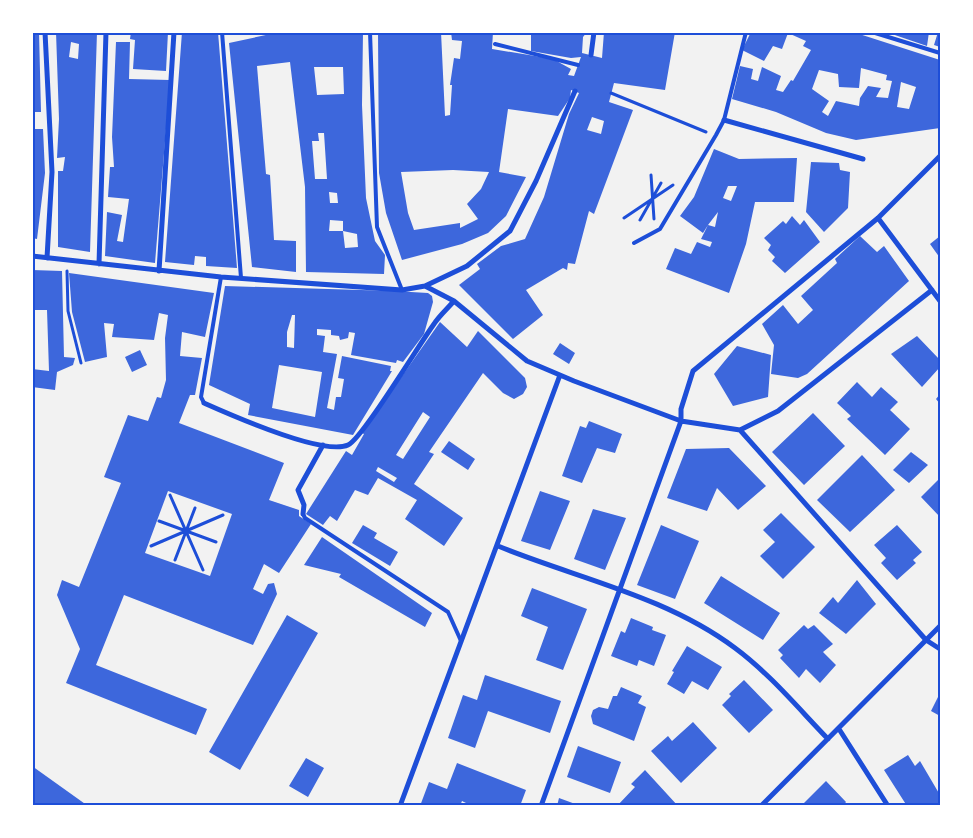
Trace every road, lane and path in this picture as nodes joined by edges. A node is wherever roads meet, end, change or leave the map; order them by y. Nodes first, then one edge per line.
1 (45, 32) edge
2 (106, 32) edge
3 (174, 32) edge
4 (222, 32) edge
5 (370, 32) edge
6 (594, 32) edge
7 (746, 32) edge
8 (872, 32) edge
9 (495, 44) dead end
10 (940, 53) edge
11 (591, 55) dead end
12 (578, 64) dead end
13 (575, 91) dead end
14 (611, 93) dead end
15 (724, 120) junction
16 (716, 136) junction
17 (940, 156) edge
18 (863, 158) dead end
19 (650, 175) dead end
20 (661, 183) dead end
21 (675, 184) dead end
22 (653, 198) junction
23 (624, 218) dead end
24 (878, 218) junction
25 (640, 220) dead end
26 (654, 220) dead end
27 (634, 243) dead end
28 (32, 256) edge
29 (47, 258) junction
30 (68, 260) junction
31 (99, 264) junction
32 (159, 271) junction
33 (221, 277) junction
34 (241, 278) junction
35 (425, 286) junction
36 (402, 290) junction
37 (932, 290) junction
38 (454, 301) junction
39 (940, 301) edge
40 (81, 363) dead end
41 (560, 375) junction
42 (204, 403) joint
43 (681, 421) junction
44 (740, 430) junction
45 (323, 445) junction
46 (170, 495) dead end
47 (194, 508) dead end
48 (303, 514) joint
49 (223, 515) dead end
50 (159, 521) dead end
51 (186, 531) junction
52 (216, 542) dead end
53 (150, 546) dead end
54 (498, 546) junction
55 (175, 560) dead end
56 (203, 570) dead end
57 (620, 591) junction
58 (940, 626) edge
59 (926, 640) junction
60 (462, 642) junction
61 (940, 649) edge
62 (839, 729) junction
63 (828, 739) junction
64 (400, 806) edge
65 (541, 806) edge
66 (761, 806) edge
67 (888, 806) edge

1 - 29 street
2 - 31 street
3 - 32 street
4 - 34 lane
5 - 36 lane
6 - 11 street
7 - 15 lane
8 - 10 lane
9 - 12 lane
13 - 35 street
14 - 16 path
15 - 16 lane
15 - 18 street
16 - 27 lane
17 - 24 street
19 - 22 path
20 - 22 path
21 - 22 path
22 - 23 path
22 - 25 path
22 - 26 path
24 - 37 street
24 - 43 street
28 - 29 street
29 - 30 street
30 - 31 street
30 - 40 path
31 - 32 street
32 - 33 street
33 - 34 street
33 - 42 lane
34 - 36 street
35 - 36 street
35 - 38 street
37 - 39 street
37 - 44 street
38 - 41 street
38 - 45 street
41 - 43 street
41 - 54 street
42 - 45 street
43 - 44 street
43 - 57 street
44 - 59 street
45 - 48 street
46 - 51 path
47 - 51 path
48 - 60 lane
49 - 51 path
50 - 51 path
51 - 52 path
51 - 53 path
51 - 55 path
51 - 56 path
54 - 57 street
54 - 60 street
57 - 63 street
57 - 65 street
58 - 59 street
59 - 61 street
59 - 62 street
60 - 64 street
62 - 63 street
62 - 67 street
63 - 66 street

